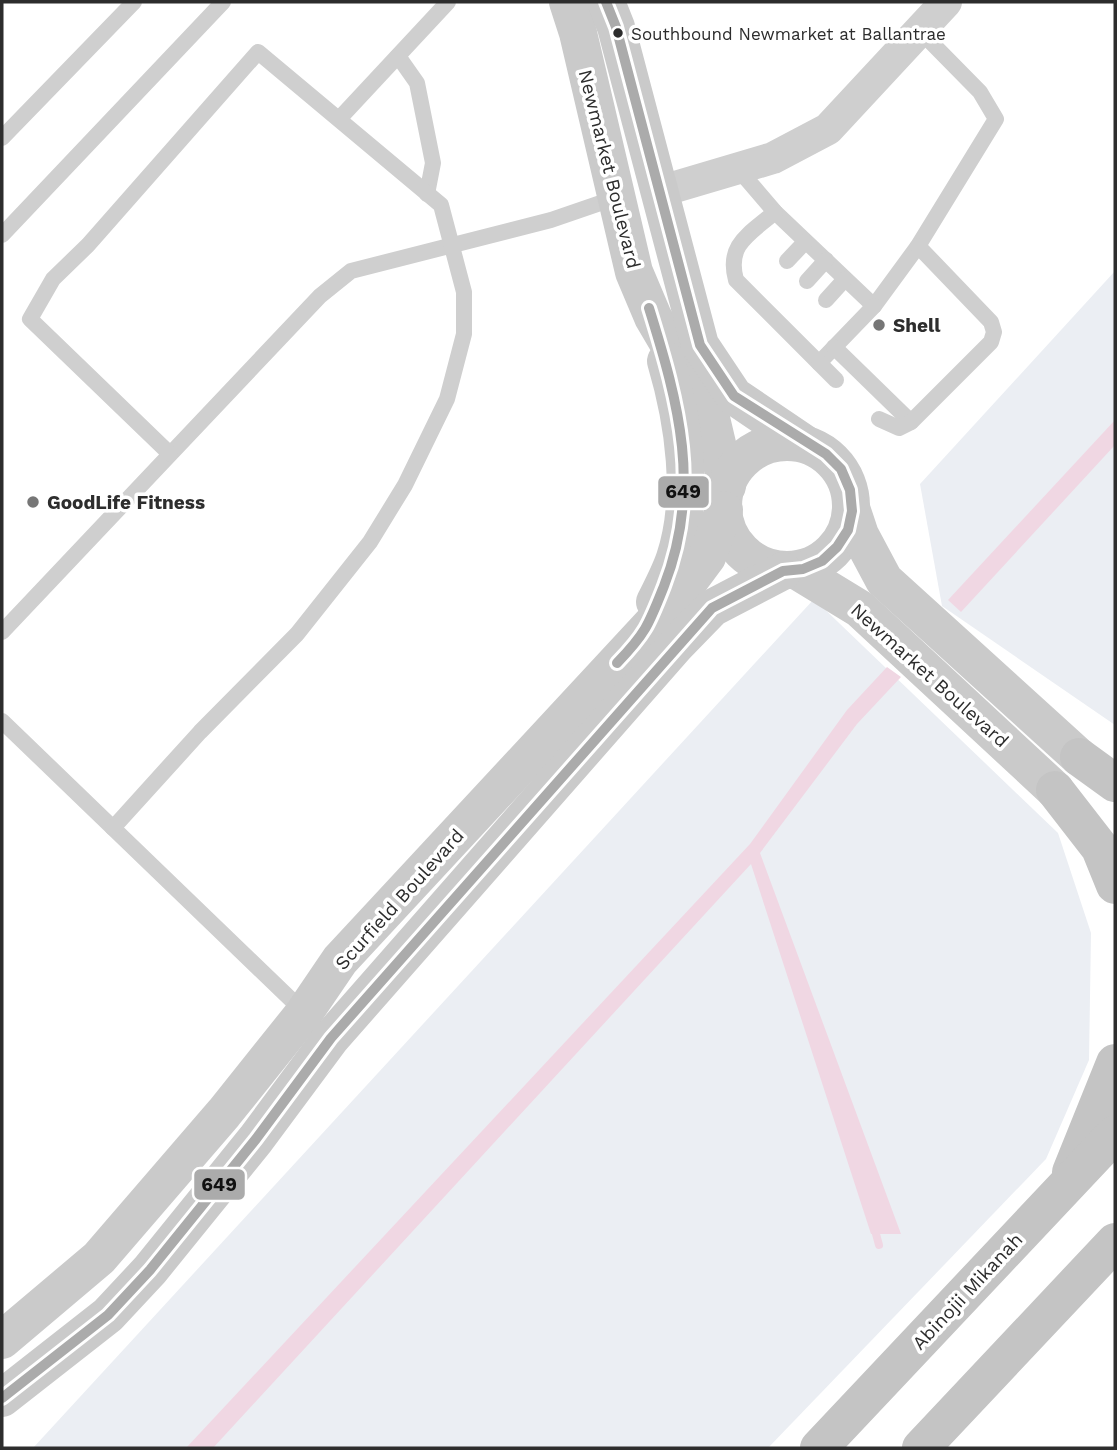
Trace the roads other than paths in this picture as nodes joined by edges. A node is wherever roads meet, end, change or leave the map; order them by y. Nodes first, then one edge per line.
1 (134, 2) edge
2 (223, 2) edge
3 (448, 2) edge
4 (568, 2) edge
5 (606, 2) edge
6 (946, 2) edge
7 (919, 30) junction
8 (398, 56) junction
9 (339, 119) junction
10 (2, 138) edge
11 (739, 170) junction
12 (659, 192) junction
13 (426, 194) junction
14 (615, 198) junction
15 (775, 212) junction
16 (2, 235) edge
17 (805, 242) junction
18 (452, 243) junction
19 (918, 246) junction
20 (826, 260) junction
21 (787, 261) dead end
22 (845, 279) junction
23 (807, 281) dead end
24 (827, 300) dead end
25 (874, 306) junction
26 (653, 317) junction
27 (834, 346) junction
28 (819, 363) junction
29 (836, 380) dead end
30 (879, 419) dead end
31 (911, 422) junction
32 (805, 444) junction
33 (170, 454) junction
34 (725, 498) junction
35 (852, 511) junction
36 (790, 571) junction
37 (2, 632) edge
38 (645, 634) junction
39 (2, 721) edge
40 (1079, 757) joint
41 (1115, 783) edge
42 (1055, 790) joint
43 (113, 828) junction
44 (1115, 885) edge
45 (317, 1025) junction
46 (1115, 1063) edge
47 (1115, 1134) edge
48 (1065, 1187) junction
49 (1115, 1242) edge
50 (2, 1340) edge
51 (2, 1398) edge
52 (819, 1448) edge
53 (920, 1448) edge

1 - 10 lane
2 - 16 lane
3 - 8 lane
4 - 14 street, Newmarket Boulevard
5 - 12 street, Newmarket Boulevard
6 - 7 street
7 - 11 street
7 - 19 lane
8 - 9 lane
8 - 13 lane
9 - 13 lane
9 - 33 lane
11 - 12 street
11 - 15 lane
12 - 32 street, Newmarket Boulevard
13 - 18 lane
14 - 18 lane
14 - 26 street, Newmarket Boulevard
15 - 17 lane
15 - 28 lane
17 - 20 lane
17 - 21 lane
18 - 33 lane
18 - 43 lane
19 - 25 lane
19 - 31 lane
20 - 22 lane
20 - 23 lane
22 - 24 lane
22 - 25 lane
25 - 27 lane
26 - 34 street, Newmarket Boulevard
26 - 38 street
27 - 28 lane
27 - 31 lane
28 - 29 lane
30 - 31 lane
32 - 34 street
32 - 35 street
33 - 37 lane
34 - 36 street
34 - 38 street, Scurfield Boulevard
35 - 36 street
35 - 40 street, Newmarket Boulevard
36 - 42 street, Newmarket Boulevard
36 - 45 street, Scurfield Boulevard
38 - 45 street, Scurfield Boulevard
39 - 43 lane
40 - 41 main road
42 - 44 main road
43 - 45 lane
45 - 50 street, Scurfield Boulevard
45 - 51 street, Scurfield Boulevard
46 - 48 main road
47 - 48 main road, Abinojii Mikanah
48 - 52 main road, Abinojii Mikanah
49 - 53 main road

